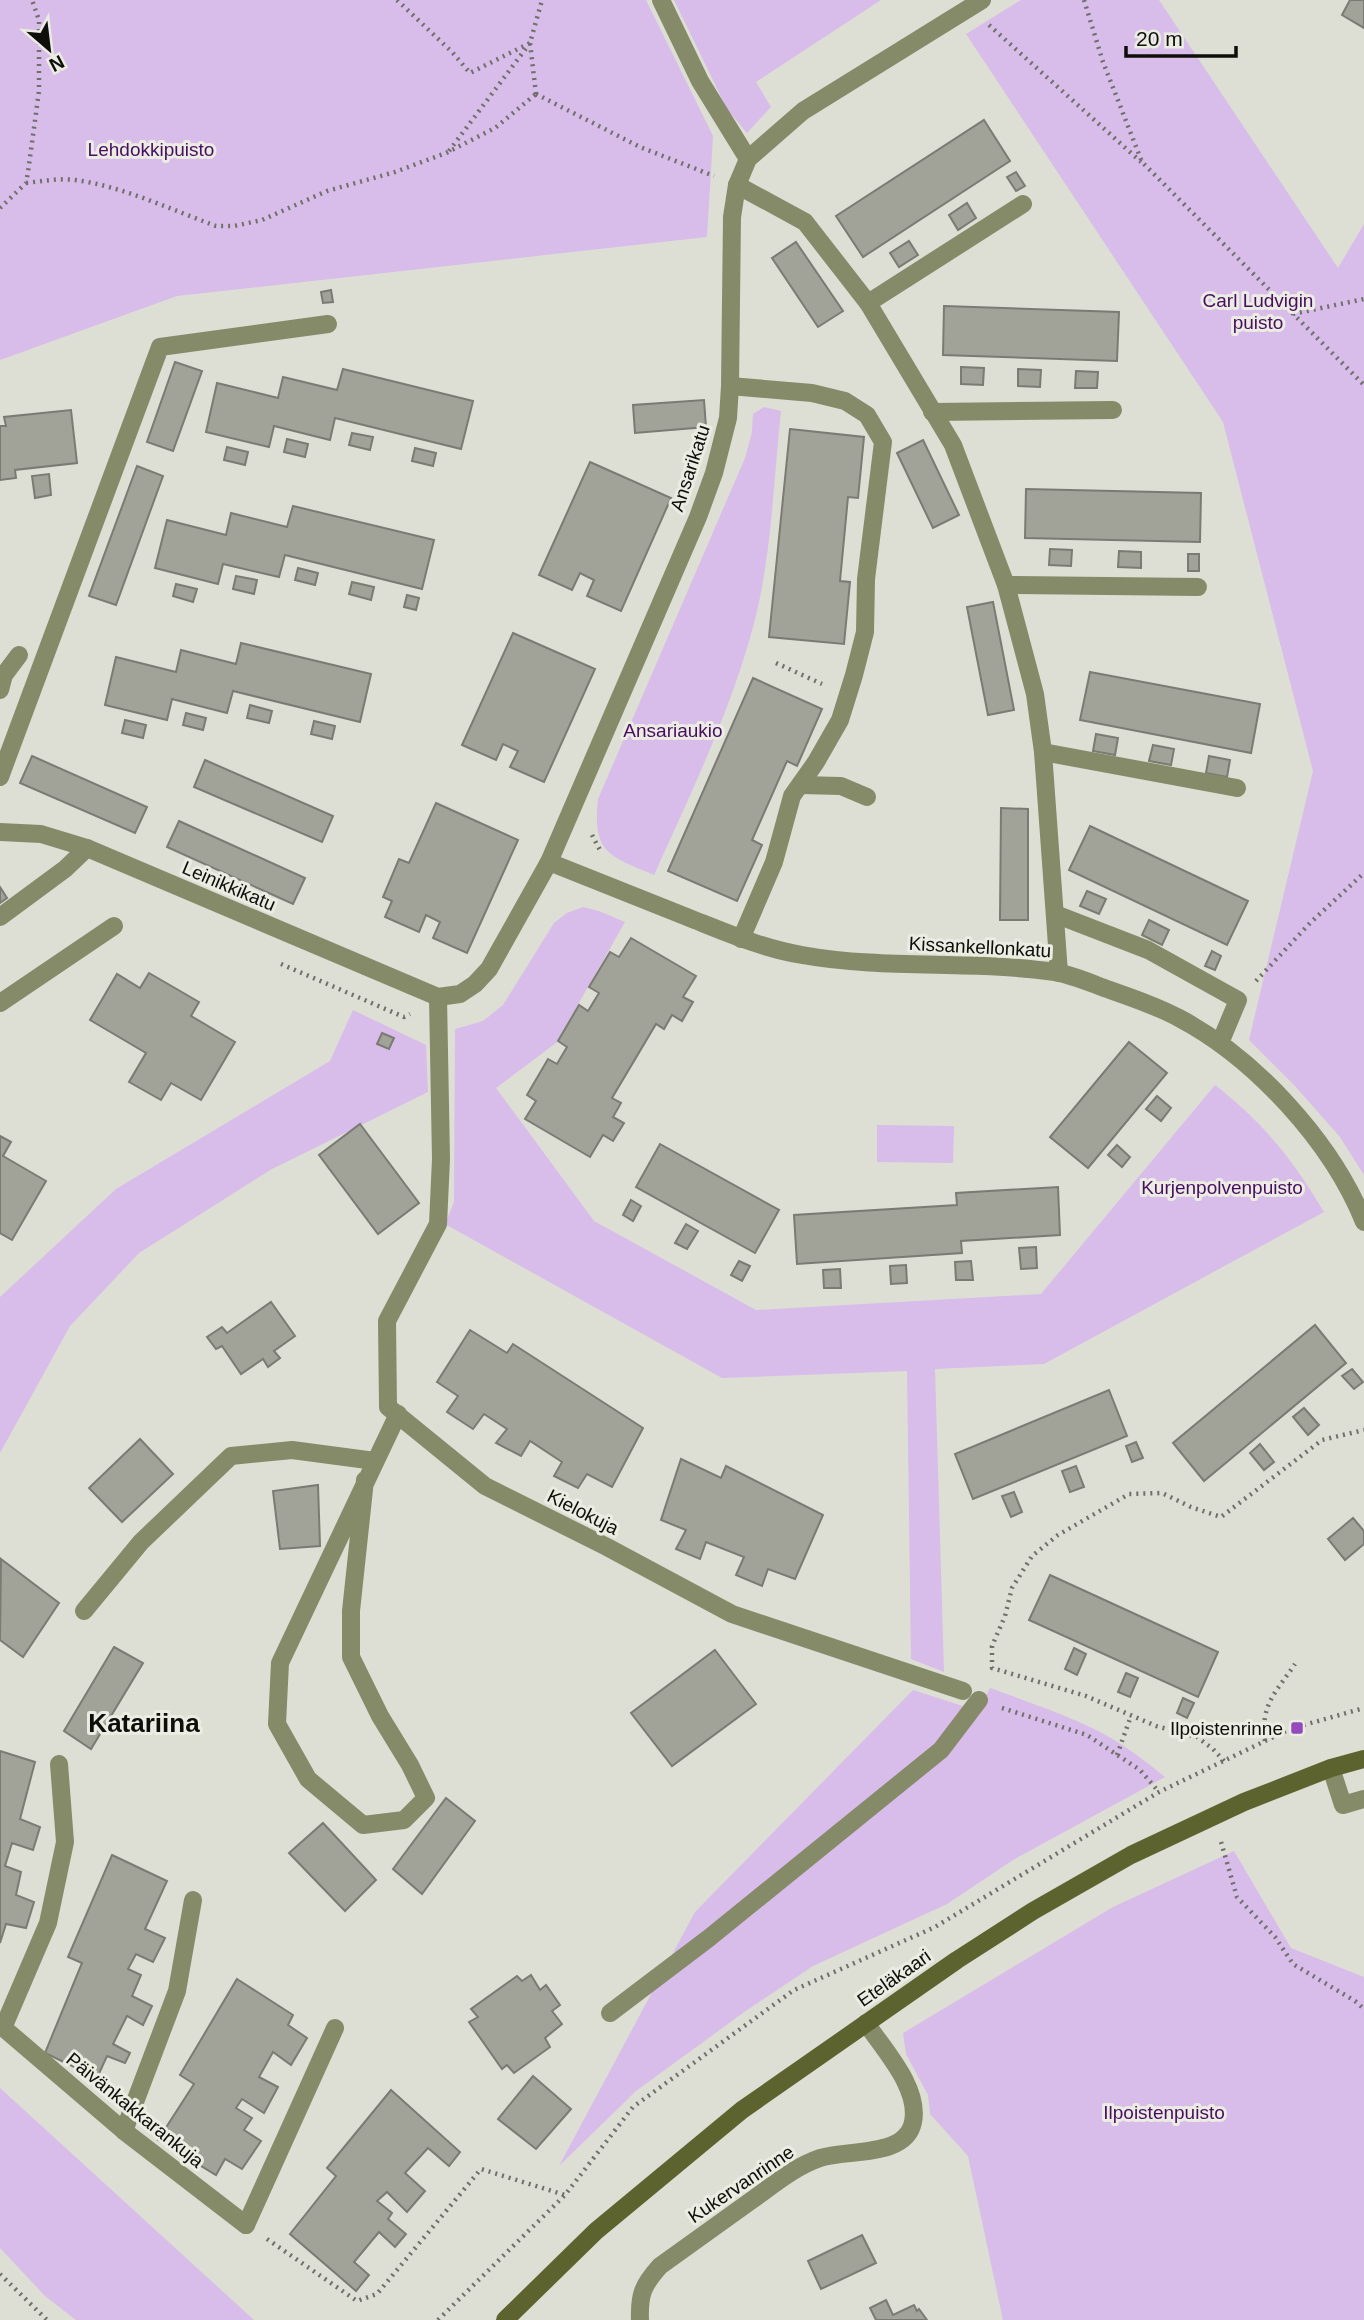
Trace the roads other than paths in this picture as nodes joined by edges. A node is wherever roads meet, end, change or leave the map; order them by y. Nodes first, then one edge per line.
1 (661, 0) edge
2 (976, 4) edge
3 (748, 159) junction
4 (737, 185) junction
5 (1023, 204) dead end
6 (868, 303) junction
7 (328, 324) dead end
8 (730, 386) junction
9 (1113, 410) dead end
10 (932, 412) junction
11 (1006, 585) junction
12 (1198, 587) dead end
13 (19, 654) dead end
14 (0, 691) edge
15 (1043, 752) junction
16 (0, 777) edge
17 (800, 785) junction
18 (1237, 788) dead end
19 (867, 797) dead end
20 (0, 832) edge
21 (87, 848) junction
22 (549, 862) junction
23 (1055, 914) junction
24 (0, 917) edge
25 (114, 926) dead end
26 (741, 939) junction
27 (1059, 972) junction
28 (438, 997) junction
29 (0, 1003) edge
30 (1220, 1043) junction
31 (1364, 1222) edge
32 (398, 1415) junction
33 (375, 1461) junction
34 (365, 1480) junction
35 (84, 1611) dead end
36 (963, 1691) dead end
37 (979, 1700) road end
38 (1364, 1759) edge
39 (59, 1764) dead end
40 (1331, 1768) junction
41 (1364, 1799) edge
42 (193, 1900) dead end
43 (610, 2013) dead end
44 (866, 2023) junction
45 (2, 2026) edge
46 (335, 2028) dead end
47 (124, 2131) junction
48 (505, 2320) edge
49 (640, 2320) edge

1 - 3 street
2 - 3 street, Ansarikatu
3 - 4 street, Ansarikatu
4 - 6 street
4 - 8 street, Ansarikatu
5 - 6 street
6 - 10 street
7 - 16 street
8 - 17 street
8 - 22 street, Ansarikatu
9 - 10 street
10 - 11 street
11 - 12 street
11 - 15 street
13 - 14 street
15 - 18 street
15 - 23 street
17 - 19 street
17 - 26 street
20 - 21 street, Leinikkikatu
21 - 24 street
21 - 28 street, Leinikkikatu
22 - 26 street, Kissankellonkatu
22 - 28 street, Ansarikatu
23 - 27 street
23 - 30 street
25 - 29 street
26 - 27 street, Kissankellonkatu
27 - 30 street, Kissankellonkatu
28 - 32 street
30 - 31 street, Kissankellonkatu
32 - 33 street
32 - 36 street, Kielokuja
33 - 34 street
33 - 35 street
34 - 34 street
37 - 43 street
38 - 40 main road, Eteläkaari
39 - 45 street
40 - 41 street
40 - 44 main road, Eteläkaari
42 - 47 street
44 - 48 main road, Eteläkaari
44 - 49 street, Kukervanrinne
45 - 47 street, Päivänkakkarankuja
46 - 47 street, Päivänkakkarankuja

